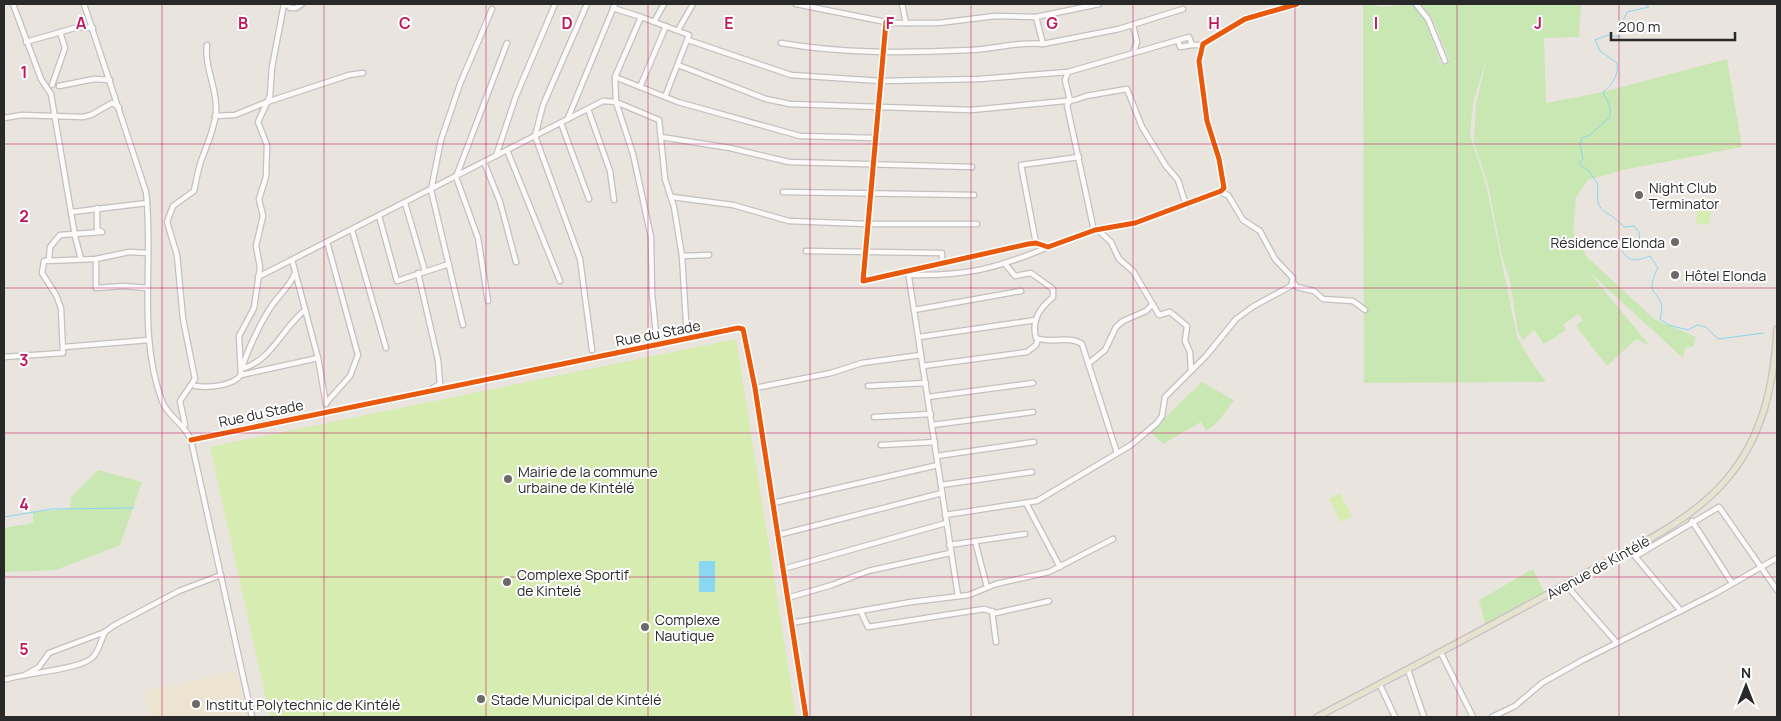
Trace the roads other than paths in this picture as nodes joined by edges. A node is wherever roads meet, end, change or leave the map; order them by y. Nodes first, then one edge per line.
1 (13, 4) edge
2 (84, 4) edge
3 (285, 4) edge
4 (302, 4) edge
5 (555, 4) edge
6 (587, 4) edge
7 (664, 4) edge
8 (693, 4) edge
9 (796, 4) edge
10 (902, 4) edge
11 (1099, 4) edge
12 (1297, 4) edge
13 (1416, 4) edge
14 (614, 6) edge
15 (492, 9) dead end
16 (1183, 9) dead end
17 (641, 17) junction
18 (1036, 18) junction
19 (654, 22) junction
20 (886, 22) junction
21 (906, 23) junction
22 (1134, 24) junction
23 (666, 26) junction
24 (93, 28) junction
25 (678, 30) junction
26 (60, 32) junction
27 (688, 40) junction
28 (1178, 40) junction
29 (26, 42) junction
30 (507, 43) dead end
31 (781, 43) dead end
32 (207, 44) dead end
33 (1043, 44) junction
34 (1192, 45) junction
35 (1202, 45) junction
36 (883, 51) junction
37 (1133, 53) junction
38 (1445, 61) dead end
39 (678, 64) junction
40 (1068, 72) junction
41 (363, 73) dead end
42 (615, 77) junction
43 (110, 80) junction
44 (880, 80) junction
45 (52, 85) dead end
46 (60, 86) dead end
47 (640, 87) junction
48 (665, 97) junction
49 (267, 102) junction
50 (616, 102) junction
51 (1067, 103) junction
52 (119, 107) junction
53 (588, 109) junction
54 (878, 109) junction
55 (215, 116) junction
56 (54, 117) junction
57 (4, 118) edge
58 (568, 119) junction
59 (561, 122) junction
60 (535, 136) junction
61 (661, 137) junction
62 (875, 138) junction
63 (507, 150) junction
64 (496, 156) junction
65 (1079, 157) junction
66 (484, 162) junction
67 (872, 165) junction
68 (972, 167) dead end
69 (456, 177) junction
70 (431, 190) junction
71 (783, 192) dead end
72 (1219, 192) junction
73 (870, 194) junction
74 (974, 195) dead end
75 (672, 197) junction
76 (589, 199) dead end
77 (614, 200) dead end
78 (147, 203) junction
79 (406, 203) junction
80 (1188, 204) junction
81 (97, 208) junction
82 (72, 212) junction
83 (379, 216) junction
84 (867, 224) junction
85 (977, 224) dead end
86 (352, 230) junction
87 (1096, 231) junction
88 (75, 236) junction
89 (327, 242) junction
90 (1036, 243) junction
91 (1048, 247) junction
92 (806, 251) dead end
93 (148, 253) junction
94 (865, 254) junction
95 (708, 255) dead end
96 (682, 256) junction
97 (96, 259) junction
98 (49, 260) junction
99 (81, 260) junction
100 (292, 260) junction
101 (516, 262) dead end
102 (942, 262) junction
103 (449, 264) junction
104 (1006, 265) junction
105 (425, 270) junction
106 (295, 272) junction
107 (418, 273) junction
108 (909, 273) junction
109 (258, 277) junction
110 (560, 282) dead end
111 (1293, 282) junction
112 (147, 288) junction
113 (1021, 292) dead end
114 (488, 302) dead end
115 (1153, 304) junction
116 (305, 310) junction
117 (914, 310) junction
118 (1365, 310) dead end
119 (1036, 320) junction
120 (463, 325) dead end
121 (1777, 329) edge
122 (919, 337) junction
123 (687, 338) junction
124 (1038, 339) junction
125 (149, 340) junction
126 (657, 344) junction
127 (64, 347) junction
128 (386, 348) dead end
129 (592, 350) dead end
130 (1084, 350) junction
131 (921, 355) junction
132 (1096, 356) junction
133 (4, 357) edge
134 (318, 358) junction
135 (1088, 364) junction
136 (923, 366) junction
137 (1191, 370) junction
138 (241, 371) junction
139 (1775, 377) edge
140 (926, 383) junction
141 (1032, 383) dead end
142 (195, 386) dead end
143 (868, 386) dead end
144 (755, 388) junction
145 (432, 389) junction
146 (928, 397) junction
147 (326, 403) junction
148 (327, 411) junction
149 (1033, 412) dead end
150 (931, 414) junction
151 (874, 417) dead end
152 (932, 425) junction
153 (185, 427) junction
154 (191, 440) junction
155 (935, 442) junction
156 (1034, 442) dead end
157 (881, 445) dead end
158 (1117, 453) junction
159 (937, 456) junction
160 (938, 466) junction
161 (1032, 472) dead end
162 (941, 485) junction
163 (942, 493) junction
164 (772, 503) junction
165 (1026, 503) junction
166 (945, 515) junction
167 (1692, 521) junction
168 (946, 523) junction
169 (1026, 534) dead end
170 (778, 536) junction
171 (1113, 539) dead end
172 (976, 541) junction
173 (949, 545) junction
174 (1629, 549) junction
175 (950, 553) junction
176 (1636, 556) junction
177 (1777, 558) edge
178 (1060, 567) junction
179 (783, 569) junction
180 (1761, 569) junction
181 (221, 575) junction
182 (1732, 583) junction
183 (1566, 585) junction
184 (986, 587) junction
185 (1777, 590) edge
186 (958, 596) junction
187 (787, 598) junction
188 (1049, 601) dead end
189 (992, 611) junction
190 (1681, 611) junction
191 (861, 612) junction
192 (791, 624) junction
193 (105, 632) junction
194 (996, 642) dead end
195 (1617, 643) junction
196 (1441, 653) junction
197 (1408, 670) junction
198 (26, 675) junction
199 (4, 680) edge
200 (1380, 685) junction
201 (252, 717) edge
202 (806, 717) edge
203 (1317, 717) edge
204 (1395, 717) edge
205 (1424, 717) edge
206 (1473, 717) edge
207 (1492, 717) edge

1 - 29 street
2 - 24 street
3 - 4 street
3 - 49 street
5 - 64 street
6 - 60 street
7 - 19 street
8 - 25 street
9 - 20 street
10 - 21 street
11 - 18 street
12 - 35 street
13 - 38 street
14 - 17 street
14 - 58 street
15 - 70 street
16 - 22 street
17 - 19 street
17 - 42 street
18 - 21 street
18 - 33 street
19 - 23 street
20 - 21 street
20 - 36 street
22 - 33 street
22 - 37 street
23 - 25 street
23 - 47 street
24 - 26 street
24 - 43 street
25 - 27 street
26 - 29 street
26 - 45 street
27 - 39 street
27 - 44 street
28 - 34 street
28 - 34 street
28 - 37 street
29 - 56 street
30 - 69 street
31 - 36 street
32 - 55 street
33 - 36 street
34 - 35 street
35 - 72 street
36 - 44 street
37 - 40 street
39 - 48 street
39 - 54 street
40 - 44 street
40 - 51 street
41 - 49 street
42 - 47 street
42 - 50 street
43 - 46 street
43 - 52 street
44 - 54 street
47 - 48 street
48 - 62 street
49 - 55 street
49 - 109 street
50 - 53 street
50 - 61 street
50 - 126 street
51 - 54 street
51 - 65 street
51 - 80 street
52 - 56 street
52 - 78 street
53 - 58 street
53 - 77 street
54 - 62 street
55 - 153 street
56 - 57 street
56 - 82 street
58 - 59 street
59 - 60 street
59 - 76 street
60 - 63 street
60 - 129 street
61 - 67 street
61 - 75 street
62 - 67 street
63 - 64 street
63 - 110 street
64 - 66 street
65 - 87 street
65 - 90 street
66 - 69 street
66 - 101 street
67 - 68 street
67 - 73 street
69 - 70 street
69 - 114 street
70 - 79 street
70 - 103 street
71 - 73 street
72 - 80 street
72 - 111 street
73 - 74 street
73 - 84 street
75 - 84 street
75 - 96 street
78 - 81 street
78 - 93 street
79 - 83 street
79 - 105 street
80 - 87 street
81 - 82 street
81 - 88 street
82 - 88 street
83 - 86 street
83 - 107 street
84 - 85 street
84 - 94 street
86 - 89 street
86 - 128 street
87 - 91 street
87 - 115 street
88 - 98 street
88 - 99 street
89 - 100 street
89 - 147 street
90 - 91 street
90 - 102 street
91 - 104 street
92 - 94 street
93 - 97 street
93 - 112 street
94 - 102 street
94 - 108 street
95 - 96 street
96 - 123 street
97 - 99 street
97 - 112 street
98 - 99 street
98 - 127 street
100 - 106 street
100 - 109 street
102 - 108 street
103 - 105 street
103 - 120 street
104 - 108 street
104 - 119 street
105 - 107 street
106 - 116 street
106 - 138 street
107 - 145 street
108 - 117 street
109 - 138 street
111 - 118 street
111 - 137 street
112 - 125 street
113 - 117 street
115 - 132 street
115 - 137 street
116 - 134 street
116 - 138 street
117 - 122 street
119 - 122 street
119 - 124 street
121 - 139 main road, Avenue de Kintélé
122 - 131 street
123 - 126 street, Rue du Stade
123 - 144 street, Rue du Stade
124 - 130 street
124 - 136 street
125 - 127 street
125 - 153 street
126 - 145 street, Rue du Stade
127 - 133 street
130 - 132 street
130 - 135 street
131 - 136 street
131 - 144 street
132 - 135 street
134 - 138 street
134 - 147 street
135 - 158 street
136 - 140 street
137 - 158 street
138 - 142 street
139 - 174 main road, Avenue de Kintélé
140 - 143 street
140 - 146 street
141 - 146 street
144 - 164 street, Rue du Stade
145 - 148 street, Rue du Stade
146 - 150 street
147 - 148 street
148 - 154 street, Rue du Stade
149 - 152 street
150 - 151 street
150 - 152 street
152 - 155 street
153 - 154 street
154 - 181 street
155 - 157 street
155 - 159 street
156 - 159 street
158 - 165 street
159 - 160 street
160 - 162 street
160 - 164 street
161 - 162 street
162 - 163 street
163 - 166 street
163 - 170 street
164 - 170 street, Rue du Stade
165 - 166 street
165 - 178 street
166 - 168 street
167 - 176 street
167 - 180 street
167 - 182 street
168 - 173 street
168 - 179 street
169 - 172 street
170 - 179 street, Rue du Stade
171 - 178 street
172 - 173 street
172 - 184 street
173 - 175 street
174 - 176 street
174 - 183 main road, Avenue de Kintélé
175 - 186 street
175 - 187 street
176 - 190 street
177 - 180 street
178 - 184 street
179 - 187 street, Rue du Stade
180 - 182 street
180 - 185 street
181 - 193 street
181 - 201 street
182 - 190 street
183 - 195 street
183 - 196 main road, Avenue de Kintélé
184 - 186 street
186 - 191 street
187 - 192 street, Rue du Stade
188 - 189 street
189 - 191 street
189 - 194 street
190 - 195 street
191 - 192 street
192 - 202 street, Rue du Stade
193 - 198 street
193 - 198 street
195 - 207 street
196 - 197 main road, Avenue de Kintélé
196 - 206 street
197 - 200 main road, Avenue de Kintélé
197 - 205 street
198 - 199 street
200 - 203 main road, Avenue de Kintélé
200 - 204 street

